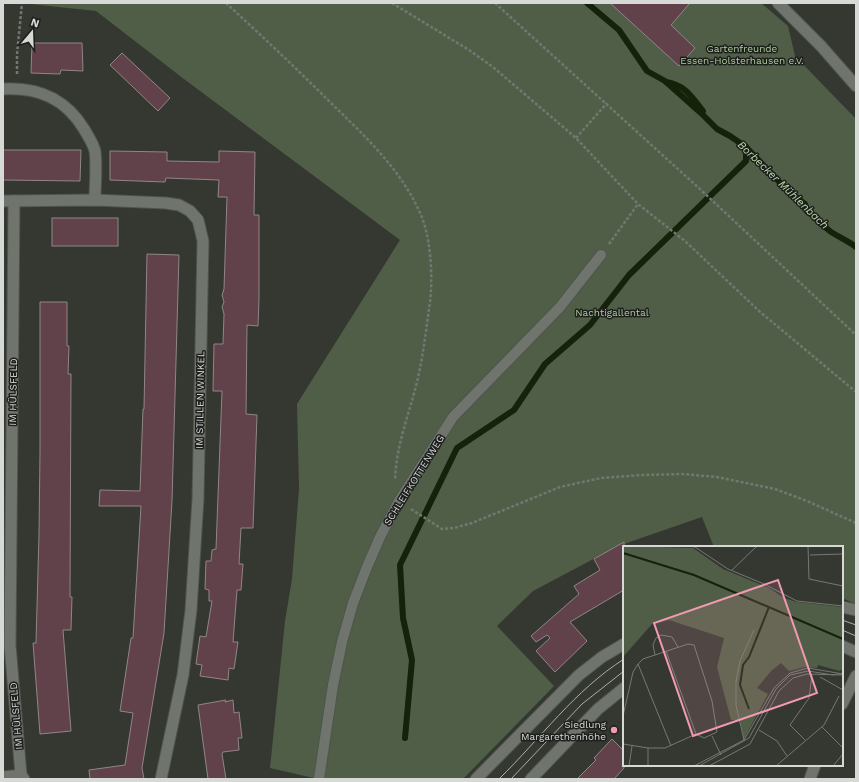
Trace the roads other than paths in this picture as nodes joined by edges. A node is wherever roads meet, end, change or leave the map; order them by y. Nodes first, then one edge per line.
1 (778, 3) edge
2 (856, 86) edge
3 (3, 89) edge
4 (95, 200) junction
5 (9, 201) edge
6 (601, 255) road end
7 (843, 607) edge
8 (856, 610) edge
9 (623, 645) edge
10 (843, 646) edge
11 (856, 652) edge
12 (856, 676) edge
13 (623, 689) edge
14 (843, 702) edge
15 (816, 766) edge
16 (3, 777) edge
17 (22, 777) edge
18 (161, 779) edge
19 (319, 779) edge
20 (476, 779) edge
21 (532, 779) edge
22 (810, 779) edge

1 - 2 street
3 - 4 street
4 - 5 street, IM STILLEN WINKEL
4 - 18 street, IM STILLEN WINKEL
5 - 17 street, IM HÜLSFELD
6 - 19 lane, SCHLEIFKOTTENWEG
7 - 8 street
9 - 20 street
10 - 11 street
12 - 14 street
13 - 21 street
15 - 22 street
16 - 17 street

